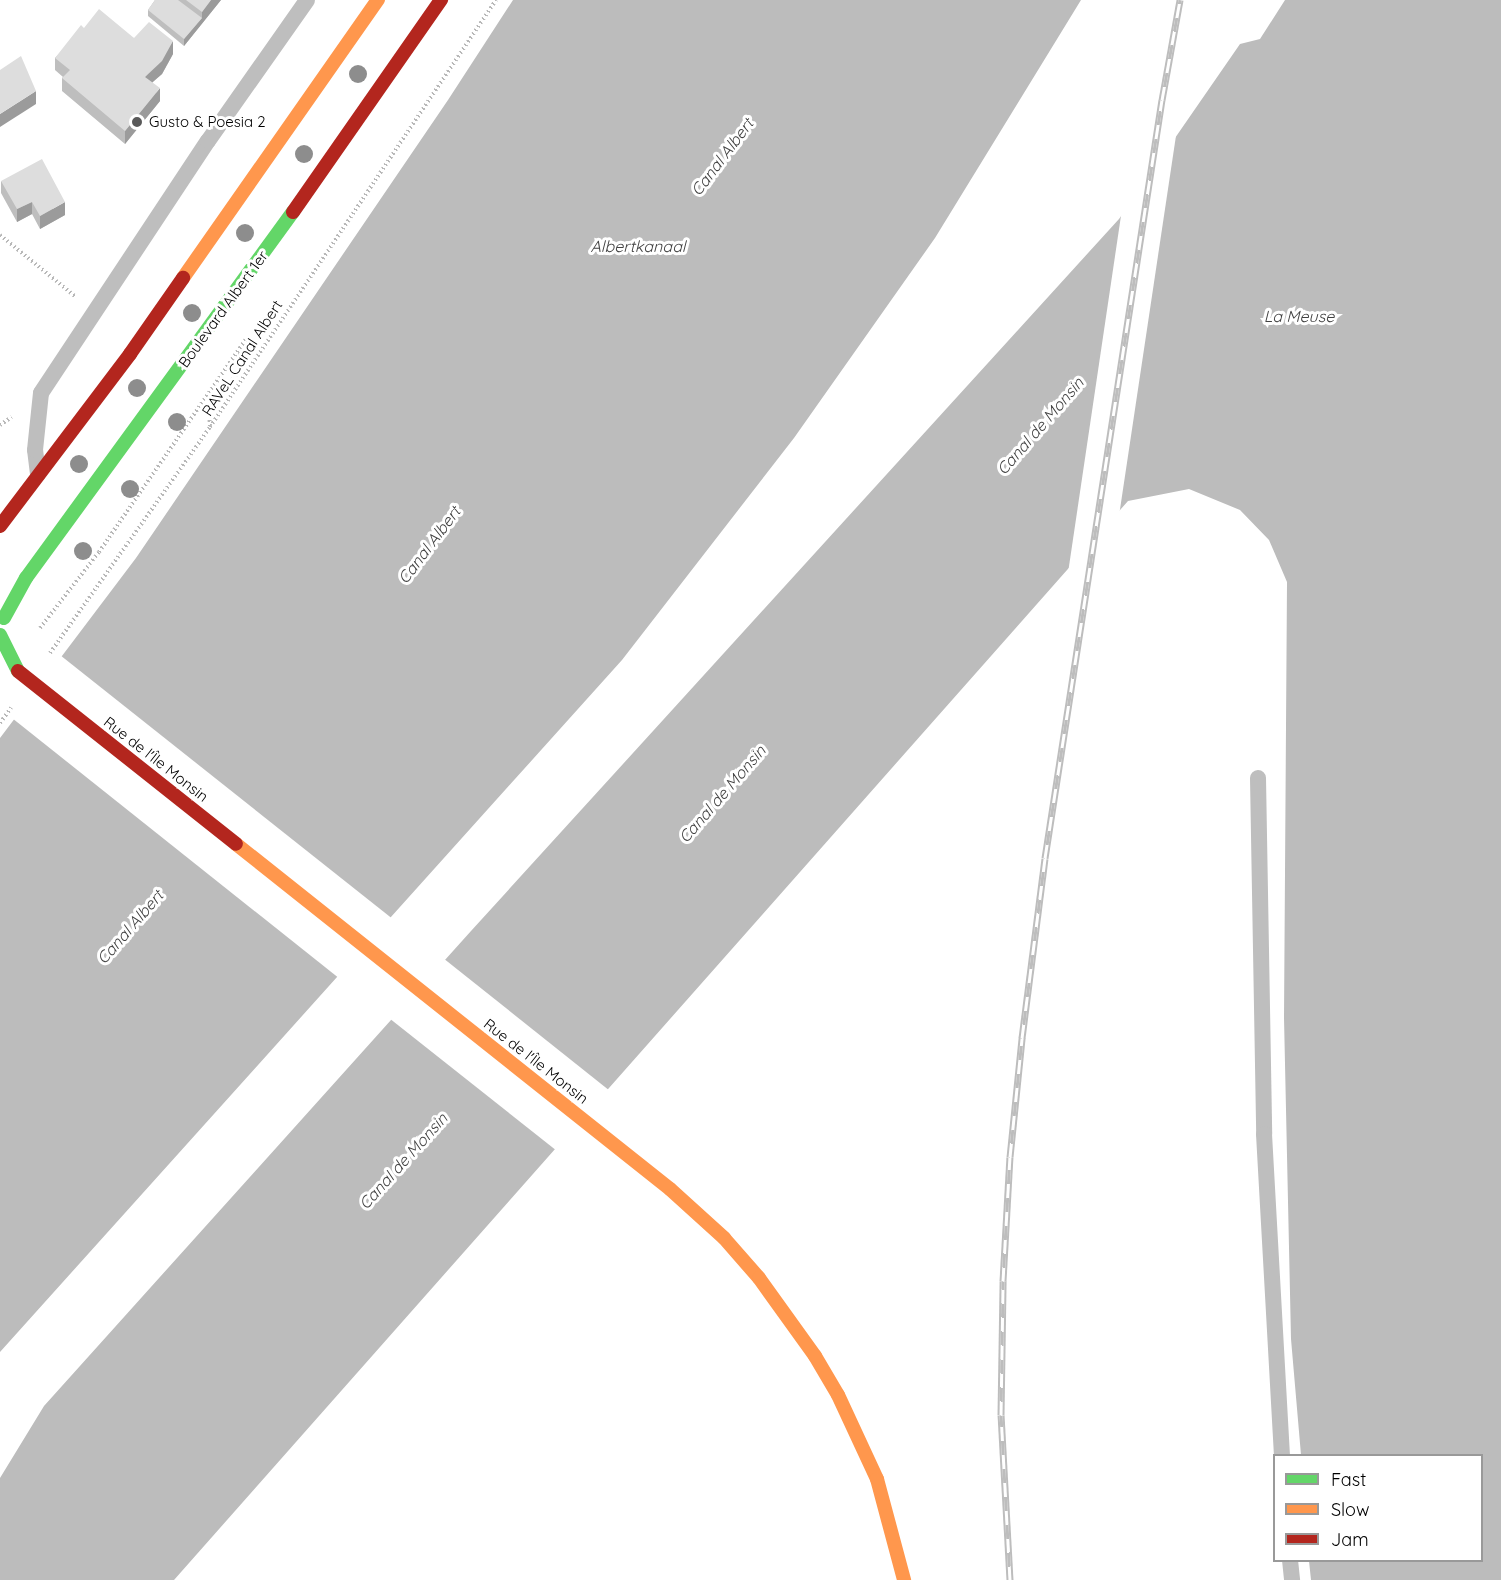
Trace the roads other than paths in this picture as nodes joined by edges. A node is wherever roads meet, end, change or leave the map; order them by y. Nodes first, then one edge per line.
1 (307, 0) edge
2 (378, 0) edge
3 (441, 0) edge
4 (38, 474) junction
5 (0, 526) edge
6 (0, 598) edge
7 (4, 618) junction
8 (0, 635) edge
9 (0, 667) edge
10 (18, 671) junction
11 (1258, 778) dead end
12 (1282, 1454) edge
13 (1290, 1562) edge
14 (904, 1580) edge
15 (1292, 1580) edge

1 - 4 lane
2 - 4 main road
3 - 7 main road, Boulevard Albert 1er
4 - 5 main road
6 - 7 main road
7 - 8 main road
8 - 10 main road, Rue de l'Île Monsin
9 - 10 main road, Rue de l'Île Monsin
10 - 14 main road, Rue de l'Île Monsin, bridge
11 - 12 lane
13 - 15 lane

